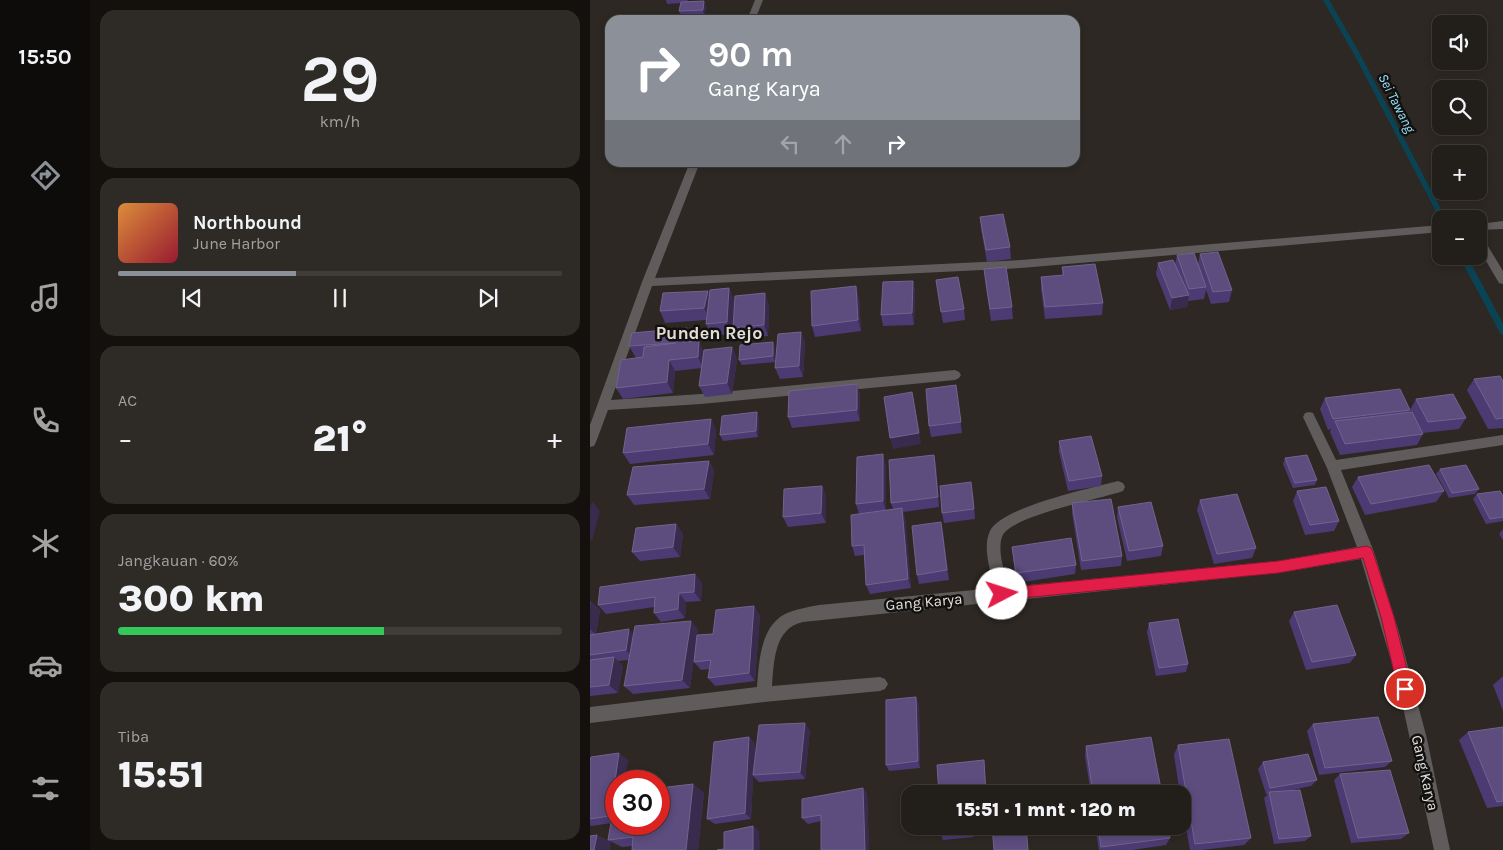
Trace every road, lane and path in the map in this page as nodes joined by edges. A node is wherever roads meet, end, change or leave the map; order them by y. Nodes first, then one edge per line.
1 (760, 0) edge
2 (753, 15) edge
3 (693, 167) edge
4 (1503, 225) edge
5 (1487, 226) edge
6 (1432, 230) edge
7 (1487, 254) edge
8 (1503, 280) edge
9 (648, 282) junction
10 (955, 375) dead end
11 (604, 405) junction
12 (1309, 417) dead end
13 (1503, 440) edge
14 (590, 442) edge
15 (1334, 466) junction
16 (1118, 487) dead end
17 (1367, 552) junction
18 (1002, 594) junction
19 (880, 684) dead end
20 (764, 694) junction
21 (590, 715) edge
22 (1442, 850) edge

1 - 2 street
3 - 9 street
4 - 5 street
6 - 9 street
7 - 8 street
9 - 11 street
10 - 11 street
11 - 14 street
12 - 15 street
13 - 15 street
15 - 17 street
16 - 18 street
17 - 18 street, Gang Karya
17 - 22 street, Gang Karya
18 - 20 street, Gang Karya
19 - 20 street
20 - 21 street

